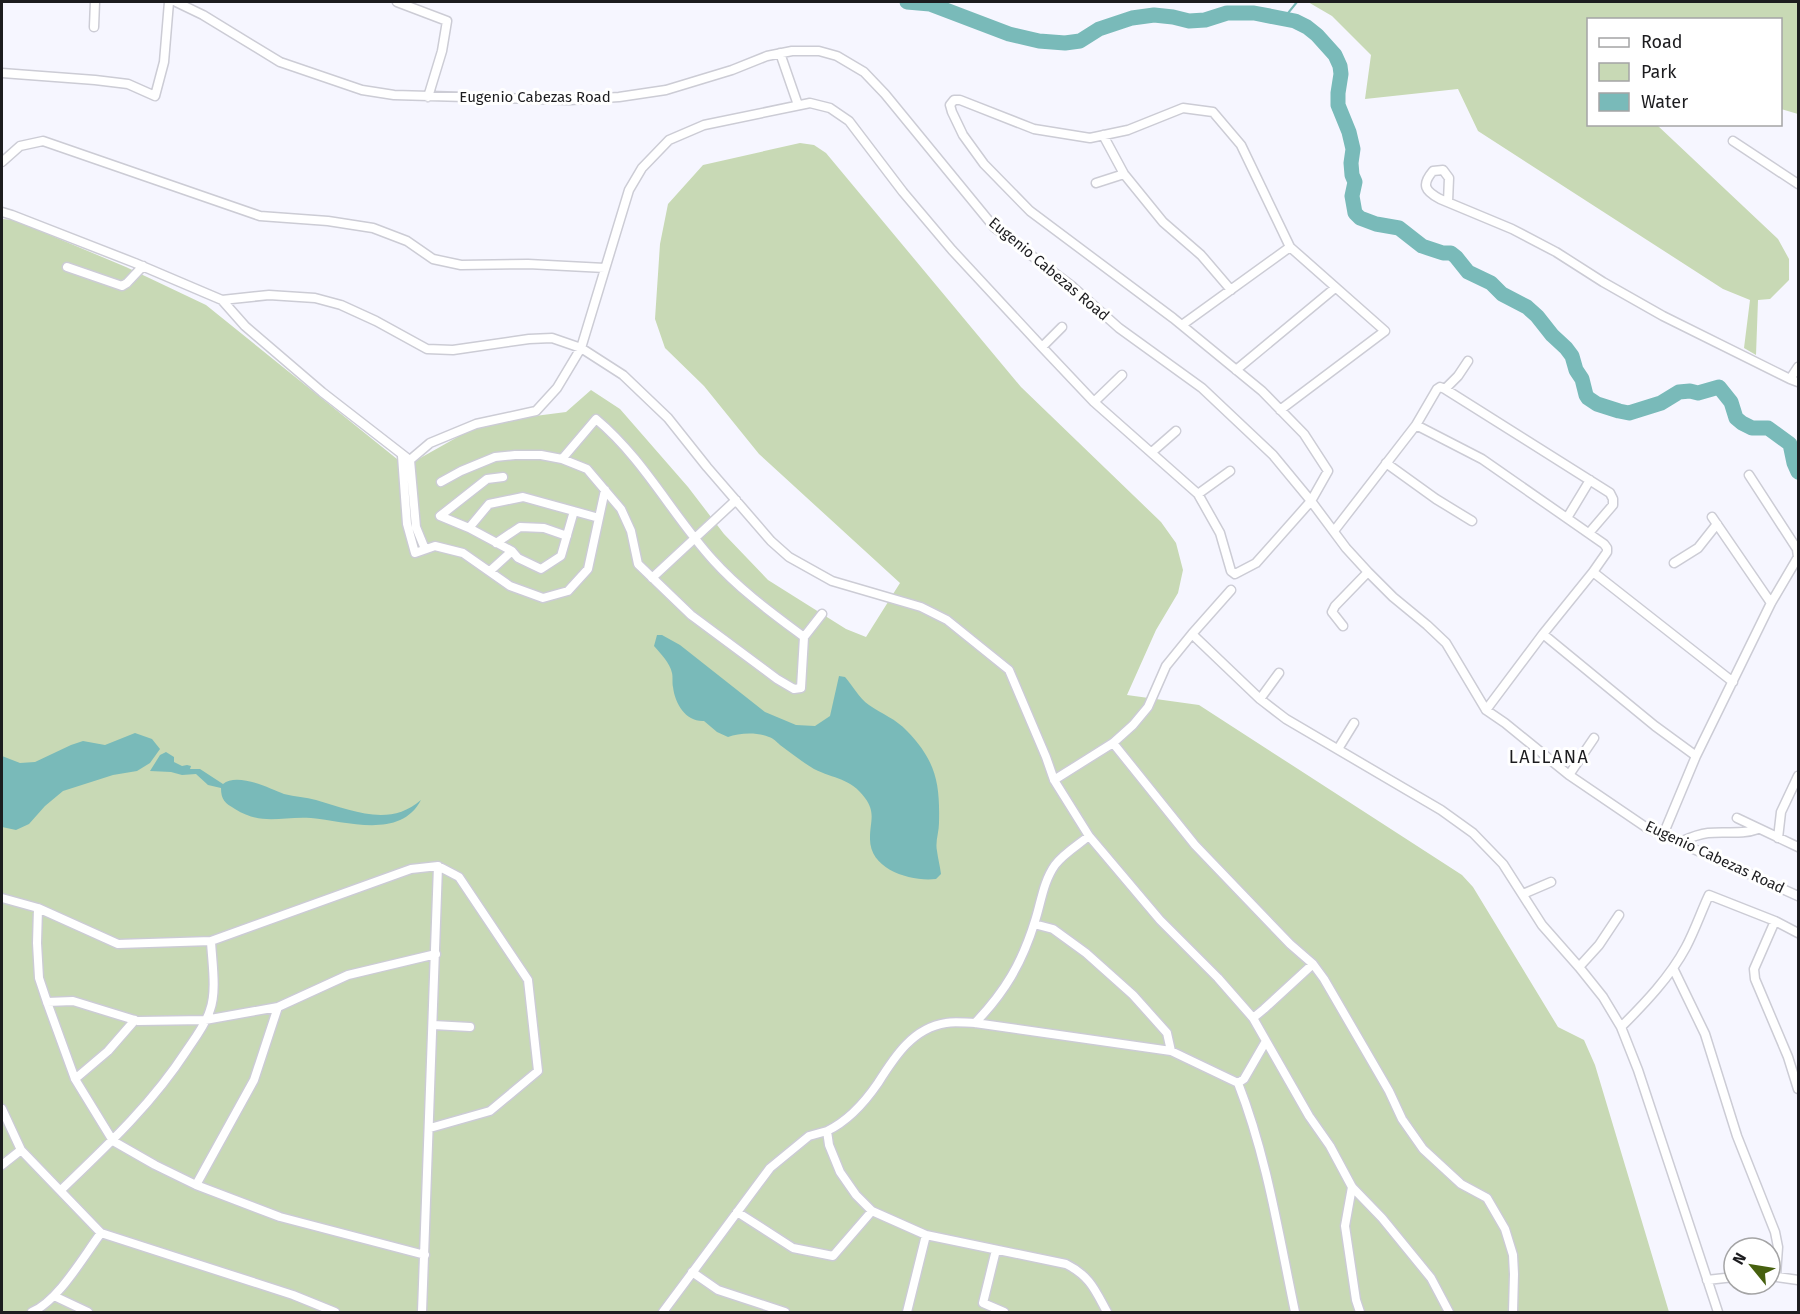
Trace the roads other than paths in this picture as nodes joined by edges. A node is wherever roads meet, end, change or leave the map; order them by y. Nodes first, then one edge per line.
1 (95, 2) edge
2 (169, 2) edge
3 (176, 2) edge
4 (397, 2) edge
5 (93, 27) dead end
6 (780, 53) junction
7 (2, 73) edge
8 (428, 97) junction
9 (798, 105) junction
10 (1103, 135) junction
11 (1733, 141) dead end
12 (2, 162) edge
13 (1124, 174) junction
14 (1096, 183) dead end
15 (1798, 184) edge
16 (1448, 202) dead end
17 (2, 212) edge
18 (1290, 247) junction
19 (143, 266) junction
20 (67, 267) dead end
21 (605, 268) junction
22 (1335, 288) junction
23 (1231, 290) junction
24 (222, 300) junction
25 (1182, 325) junction
26 (1062, 327) dead end
27 (1042, 347) junction
28 (581, 348) junction
29 (1468, 361) dead end
30 (1798, 367) edge
31 (1236, 370) junction
32 (1122, 375) dead end
33 (1794, 380) edge
34 (1445, 389) junction
35 (1094, 402) junction
36 (1280, 410) junction
37 (1416, 425) junction
38 (1176, 430) dead end
39 (1152, 452) junction
40 (406, 458) junction
41 (562, 459) junction
42 (1386, 463) junction
43 (1230, 471) dead end
44 (1749, 475) dead end
45 (503, 477) dead end
46 (1590, 480) junction
47 (441, 482) dead end
48 (605, 490) junction
49 (1198, 494) junction
50 (736, 500) junction
51 (1311, 501) junction
52 (574, 511) junction
53 (599, 518) junction
54 (1567, 518) junction
55 (1472, 521) dead end
56 (469, 528) junction
57 (1334, 531) junction
58 (1589, 533) junction
59 (567, 536) junction
60 (694, 538) junction
61 (496, 543) junction
62 (425, 549) junction
63 (512, 551) junction
64 (1674, 563) dead end
65 (490, 571) junction
66 (1368, 572) junction
67 (1593, 572) junction
68 (652, 578) junction
69 (1231, 590) dead end
70 (1771, 603) junction
71 (822, 614) dead end
72 (1343, 626) dead end
73 (1192, 634) junction
74 (1543, 634) junction
75 (804, 637) junction
76 (1279, 673) dead end
77 (1733, 682) junction
78 (1260, 699) junction
79 (1486, 710) junction
80 (1354, 723) dead end
81 (1594, 738) dead end
82 (1113, 743) junction
83 (1338, 749) junction
84 (1696, 756) junction
85 (1569, 776) junction
86 (1798, 776) edge
87 (1054, 780) junction
88 (1737, 818) dead end
89 (1758, 829) junction
90 (1663, 835) junction
91 (1089, 836) junction
92 (1778, 838) junction
93 (1680, 842) junction
94 (1798, 847) edge
95 (438, 866) junction
96 (1551, 882) dead end
97 (1523, 894) junction
98 (1798, 896) edge
99 (2, 898) edge
100 (38, 908) junction
101 (1619, 915) dead end
102 (1775, 921) junction
103 (1034, 924) junction
104 (1798, 933) edge
105 (211, 941) junction
106 (436, 954) junction
107 (1312, 964) junction
108 (1579, 967) junction
109 (1672, 968) junction
110 (47, 1002) junction
111 (278, 1007) junction
112 (1252, 1018) junction
113 (135, 1020) junction
114 (205, 1020) junction
115 (975, 1023) junction
116 (433, 1025) junction
117 (470, 1027) dead end
118 (1621, 1027) junction
119 (1266, 1041) junction
120 (1171, 1051) junction
121 (75, 1079) junction
122 (1238, 1083) junction
123 (1798, 1089) edge
124 (2, 1109) edge
125 (430, 1128) junction
126 (827, 1131) junction
127 (113, 1141) junction
128 (21, 1150) junction
129 (2, 1165) edge
130 (196, 1185) junction
131 (1352, 1187) junction
132 (61, 1191) junction
133 (872, 1211) junction
134 (737, 1212) junction
135 (101, 1233) junction
136 (926, 1235) junction
137 (1776, 1236) edge
138 (996, 1250) junction
139 (425, 1255) junction
140 (692, 1272) junction
141 (1782, 1277) edge
142 (1722, 1278) edge
143 (1707, 1280) junction
144 (1798, 1280) edge
145 (54, 1296) junction
146 (32, 1312) edge
147 (88, 1312) edge
148 (335, 1312) edge
149 (422, 1312) edge
150 (663, 1312) edge
151 (785, 1312) edge
152 (907, 1312) edge
153 (1004, 1312) edge
154 (1107, 1312) edge
155 (1295, 1312) edge
156 (1360, 1312) edge
157 (1449, 1312) edge
158 (1513, 1312) edge
159 (1718, 1312) edge

1 - 5 street
2 - 7 street
3 - 8 street, Eugenio Cabezas Road
4 - 8 street
6 - 8 street, Eugenio Cabezas Road
6 - 9 street
6 - 51 street, Eugenio Cabezas Road
9 - 21 street
9 - 27 street
10 - 13 street
10 - 18 street
10 - 25 street
11 - 15 street
12 - 21 street
13 - 14 street
13 - 23 street
16 - 33 street
17 - 19 street
18 - 22 street
18 - 23 street
19 - 20 street
19 - 24 street
21 - 28 street
22 - 31 street
22 - 36 street
23 - 25 street
24 - 28 street
24 - 40 street
25 - 31 street
26 - 27 street
27 - 35 street
28 - 40 street
28 - 50 street
29 - 34 street
30 - 33 street
31 - 36 street
32 - 35 street
34 - 37 street
34 - 46 street
35 - 39 street
36 - 51 street
37 - 42 street
37 - 54 street
38 - 39 street
39 - 49 street
40 - 62 street
40 - 62 street
41 - 47 street
41 - 48 street
41 - 60 street
42 - 55 street
42 - 57 street
43 - 49 street
44 - 70 street
45 - 56 street
46 - 54 street
46 - 58 street
48 - 53 street
48 - 68 street
49 - 51 street
50 - 60 street
50 - 87 street
51 - 57 street, Eugenio Cabezas Road
52 - 53 street
52 - 56 street
52 - 59 street
53 - 65 street
54 - 58 street
56 - 61 street
57 - 66 street, Eugenio Cabezas Road
58 - 67 street
59 - 61 street
59 - 63 street
60 - 68 street
60 - 75 street
61 - 63 street
62 - 65 street
63 - 65 street
64 - 70 street
66 - 72 street
66 - 79 street, Eugenio Cabezas Road
67 - 74 street
67 - 77 street
68 - 75 street
69 - 73 street
70 - 77 street
71 - 75 street
73 - 78 street
73 - 82 street
74 - 79 street
74 - 84 street
76 - 78 street
77 - 84 street
78 - 83 street
79 - 85 street, Eugenio Cabezas Road
80 - 83 street
81 - 85 street
82 - 87 street
82 - 107 street
83 - 97 street
84 - 90 street
85 - 90 street, Eugenio Cabezas Road
86 - 92 street
87 - 91 street
88 - 89 street
89 - 92 street
89 - 93 street
90 - 93 street, Eugenio Cabezas Road
91 - 103 street
91 - 112 street
92 - 94 street
93 - 98 street, Eugenio Cabezas Road
95 - 105 street
95 - 106 street
95 - 125 street
96 - 97 street
97 - 108 street
99 - 100 street
100 - 105 street
100 - 110 street
101 - 108 street
102 - 104 street
102 - 109 street
102 - 123 street
103 - 115 street
103 - 120 street
105 - 114 street
106 - 111 street
106 - 116 street
107 - 112 street
107 - 158 street
108 - 118 street
109 - 118 street
109 - 137 street
110 - 113 street
110 - 121 street
111 - 114 street
111 - 130 street
112 - 119 street
113 - 114 street
113 - 121 street
114 - 127 street
115 - 120 street
115 - 126 street
116 - 117 street
116 - 125 street
118 - 143 street
119 - 122 street
119 - 131 street
120 - 122 street
121 - 127 street
122 - 155 street
124 - 128 street
125 - 139 street
126 - 133 street
126 - 134 street
127 - 130 street
127 - 132 street
128 - 129 street
128 - 132 street
130 - 139 street
131 - 156 street
131 - 157 street
132 - 135 street
133 - 134 street
133 - 136 street
134 - 140 street
135 - 145 street
135 - 148 street
136 - 138 street
136 - 152 street
138 - 153 street
138 - 154 street
139 - 149 street
140 - 150 street
140 - 151 street
141 - 144 street
142 - 143 street
143 - 159 street
145 - 146 street
145 - 147 street

